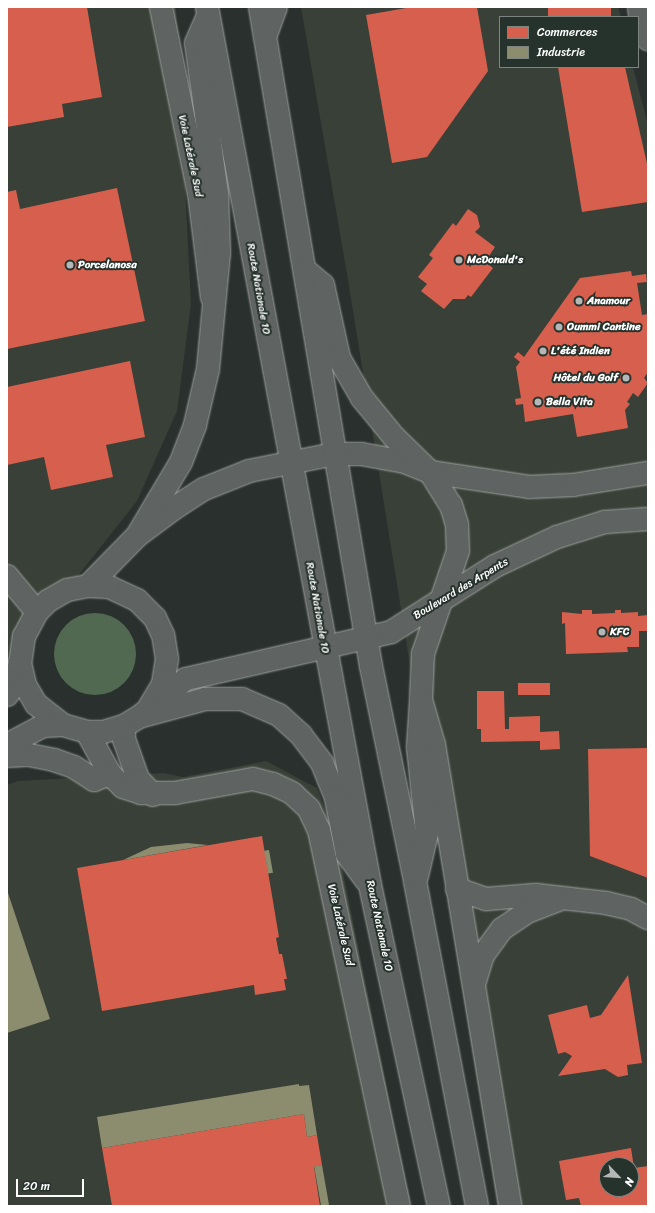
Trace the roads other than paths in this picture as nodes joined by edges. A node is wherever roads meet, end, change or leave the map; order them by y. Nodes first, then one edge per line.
1 (160, 7) edge
2 (260, 7) edge
3 (276, 7) edge
4 (639, 7) edge
5 (207, 11) edge
6 (265, 36) junction
7 (648, 40) edge
8 (305, 270) junction
9 (213, 306) junction
10 (334, 454) junction
11 (290, 462) junction
12 (430, 472) junction
13 (648, 473) edge
14 (648, 518) edge
15 (137, 536) junction
16 (7, 576) edge
17 (88, 586) junction
18 (439, 602) junction
19 (37, 612) junction
20 (367, 637) junction
21 (324, 647) junction
22 (20, 663) junction
23 (7, 695) edge
24 (421, 700) junction
25 (138, 716) junction
26 (63, 725) junction
27 (87, 732) junction
28 (7, 745) edge
29 (7, 756) edge
30 (110, 774) junction
31 (153, 795) junction
32 (415, 881) junction
33 (370, 885) junction
34 (457, 889) junction
35 (566, 898) junction
36 (648, 918) edge
37 (474, 984) junction
38 (399, 1206) edge
39 (439, 1206) edge
40 (477, 1206) edge
41 (510, 1206) edge

1 - 9 street, Voie Latérale Sud
2 - 6 street
3 - 6 street
4 - 7 street
5 - 9 street
5 - 11 street, Route Nationale 10
6 - 8 street
8 - 10 street
8 - 12 street
9 - 15 street
10 - 11 street
10 - 12 street
10 - 20 street
11 - 15 street
11 - 21 street, Route Nationale 10
12 - 13 street
12 - 18 street
14 - 18 street, Boulevard des Arpents
15 - 17 street
16 - 19 street
17 - 19 street
17 - 25 street
18 - 20 street, Boulevard des Arpents
18 - 24 street
19 - 22 street
20 - 21 street, Boulevard des Arpents
20 - 32 street
21 - 25 street, Boulevard des Arpents
21 - 33 street, Route Nationale 10
22 - 23 street
22 - 26 street
24 - 32 street
24 - 34 street
25 - 27 street
25 - 31 street
25 - 33 street
26 - 27 street
26 - 28 street
27 - 30 street, Voie Latérale Sud
29 - 30 street
30 - 31 street, Voie Latérale Sud
31 - 38 street, Voie Latérale Sud
32 - 40 street
33 - 39 street, Route Nationale 10
34 - 35 street
34 - 37 street
35 - 36 street
35 - 37 street
37 - 41 street

